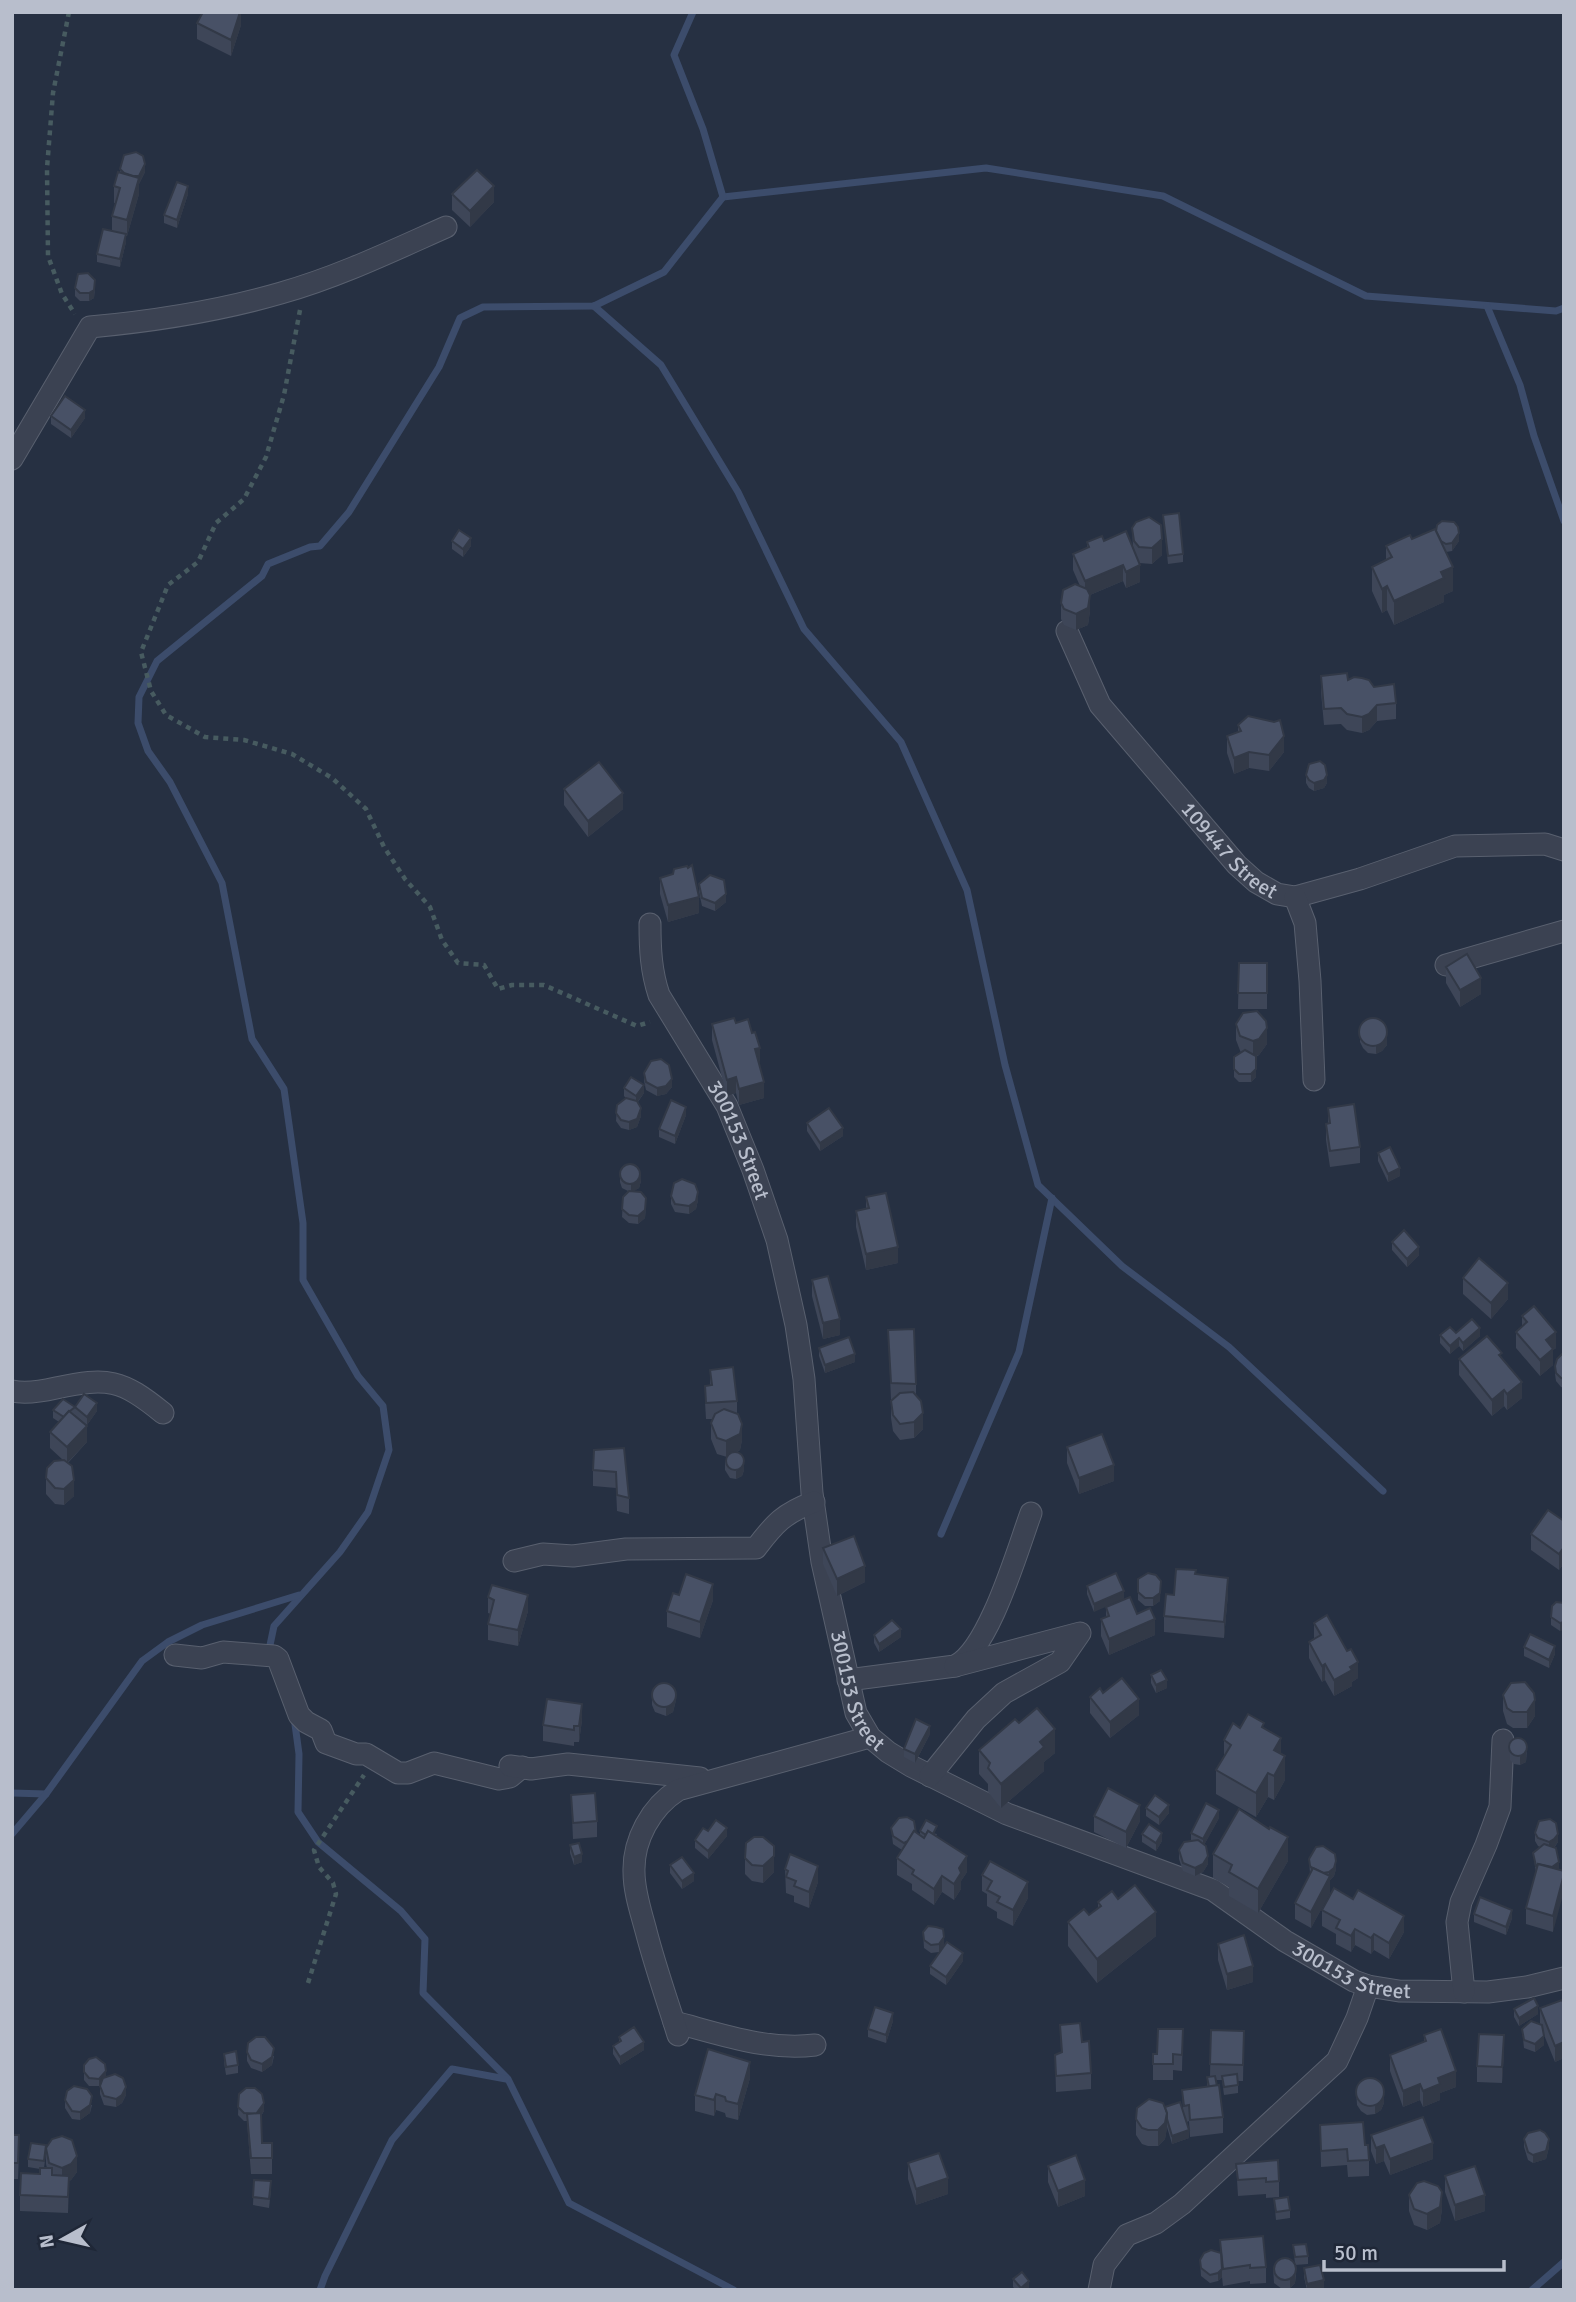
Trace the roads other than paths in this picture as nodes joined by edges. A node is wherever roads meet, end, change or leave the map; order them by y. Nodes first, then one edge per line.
1 (446, 227) dead end
2 (12, 459) edge
3 (1068, 631) dead end
4 (1564, 850) edge
5 (1295, 897) junction
6 (650, 924) dead end
7 (1564, 930) edge
8 (1446, 965) edge
9 (1314, 1080) dead end
10 (12, 1391) edge
11 (163, 1413) dead end
12 (814, 1502) junction
13 (1031, 1513) dead end
14 (514, 1561) dead end
15 (174, 1655) dead end
16 (955, 1665) junction
17 (848, 1680) junction
18 (870, 1737) junction
19 (1503, 1740) dead end
20 (500, 1764) dead end
21 (522, 1767) junction
22 (930, 1776) junction
23 (716, 1779) junction
24 (1564, 1978) edge
25 (1368, 1986) junction
26 (1464, 1992) junction
27 (815, 2045) dead end
28 (1099, 2290) edge

1 - 2 street
3 - 5 street, 109447 Street
4 - 5 street, 109447 Street
5 - 9 street
6 - 12 street, 300153 Street
7 - 8 street
10 - 11 street
12 - 14 street
12 - 17 street, 300153 Street
13 - 16 street
15 - 21 street
16 - 17 street
16 - 22 street
17 - 18 street, 300153 Street
18 - 22 street, 300153 Street
18 - 23 street
19 - 26 street
20 - 21 street
21 - 23 street
22 - 25 street, 300153 Street
23 - 27 street
24 - 26 street, 300153 Street
25 - 26 street, 300153 Street
25 - 28 street

